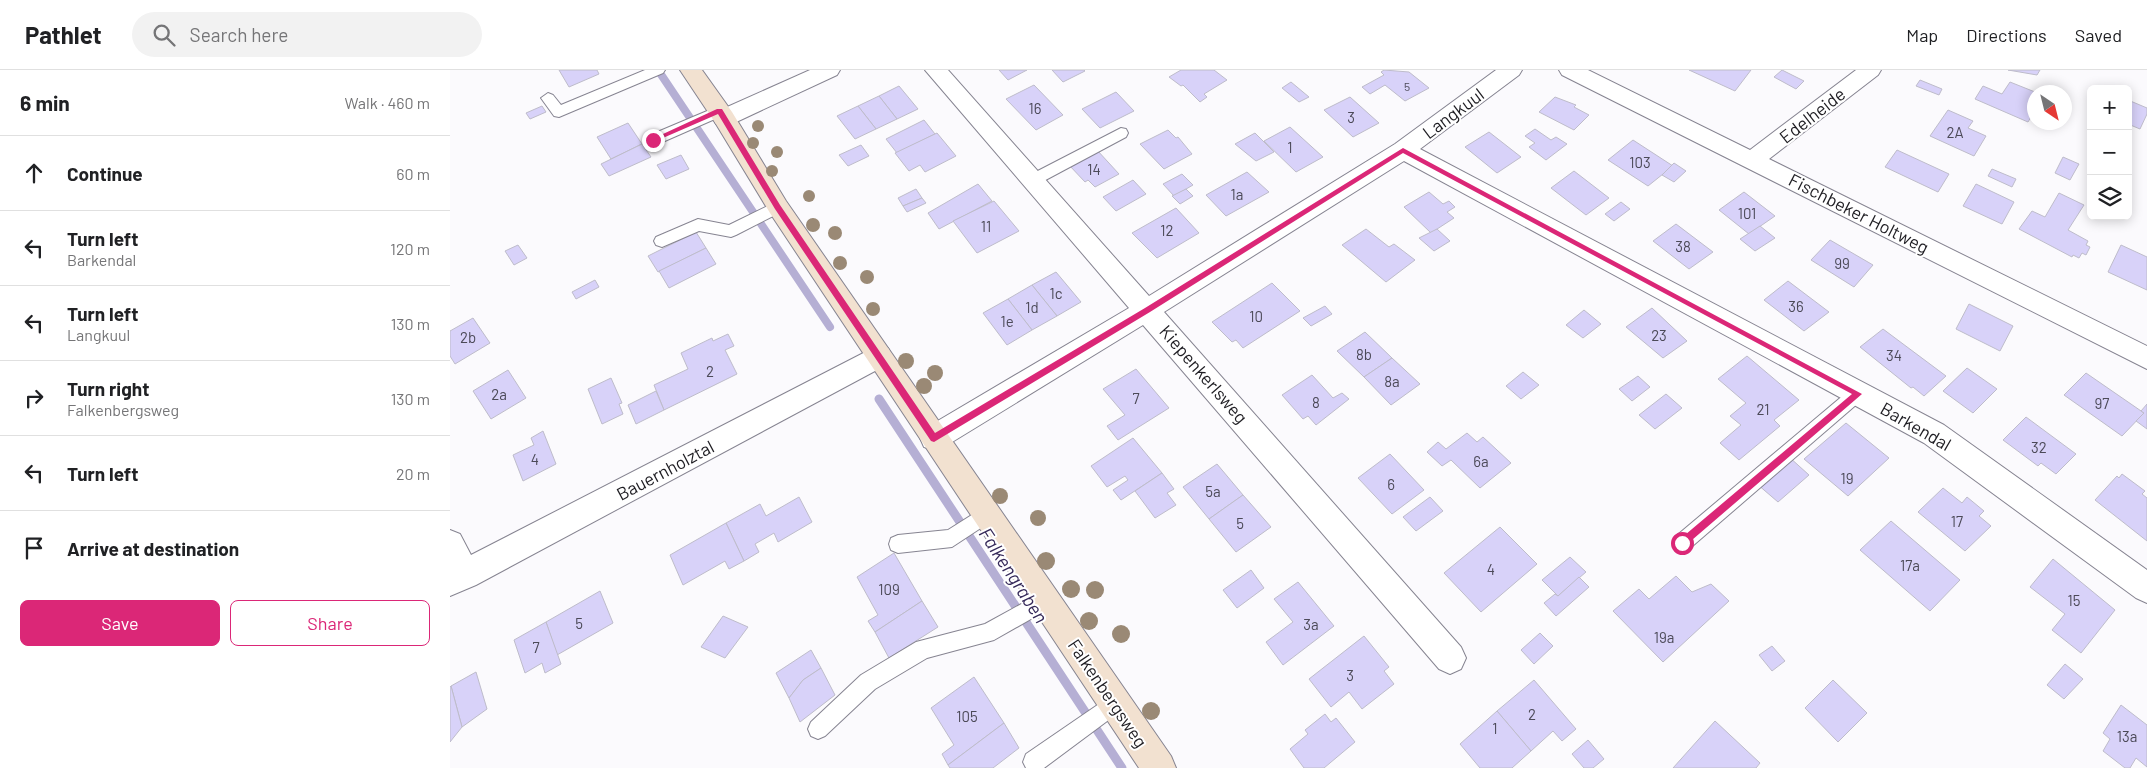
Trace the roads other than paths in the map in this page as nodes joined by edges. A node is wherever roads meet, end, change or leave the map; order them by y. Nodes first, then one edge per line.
1 (691, 70) edge
2 (829, 70) edge
3 (936, 70) edge
4 (1511, 70) edge
5 (1570, 70) edge
6 (1870, 70) edge
7 (654, 72) edge
8 (548, 98) dead end
9 (715, 115) junction
10 (1121, 134) dead end
11 (653, 140) dead end
12 (1403, 150) junction
13 (1753, 160) junction
14 (1033, 180) junction
15 (763, 214) junction
16 (662, 241) dead end
17 (1148, 310) junction
18 (879, 356) junction
19 (2147, 358) edge
20 (1858, 394) junction
21 (934, 438) junction
22 (972, 524) junction
23 (1682, 543) dead end
24 (450, 544) edge
25 (898, 544) dead end
26 (458, 579) edge
27 (2147, 588) edge
28 (1038, 604) junction
29 (1450, 658) dead end
30 (1098, 714) junction
31 (818, 729) dead end
32 (1034, 762) dead end
33 (1154, 766) edge

1 - 9 street, Falkenbergsweg
2 - 9 street
3 - 14 street, Kiepenkerlsweg
4 - 12 street, Langkuul
5 - 13 street, Fischbeker Holtweg
6 - 13 street, Edelheide
7 - 8 lane
9 - 11 lane
9 - 15 street, Falkenbergsweg
10 - 14 lane
12 - 17 street, Langkuul
12 - 20 street, Barkendal
13 - 19 street, Fischbeker Holtweg
14 - 17 street, Kiepenkerlsweg
15 - 16 lane
15 - 18 street, Falkenbergsweg
17 - 21 street, Langkuul
17 - 29 street, Kiepenkerlsweg
18 - 21 street, Falkenbergsweg
18 - 26 street, Bauernholztal
20 - 23 lane
20 - 27 street, Barkendal
21 - 22 street, Falkenbergsweg
22 - 25 lane
22 - 28 street, Falkenbergsweg
24 - 26 street
28 - 30 street, Falkenbergsweg
28 - 31 lane
30 - 32 lane
30 - 33 street, Falkenbergsweg

